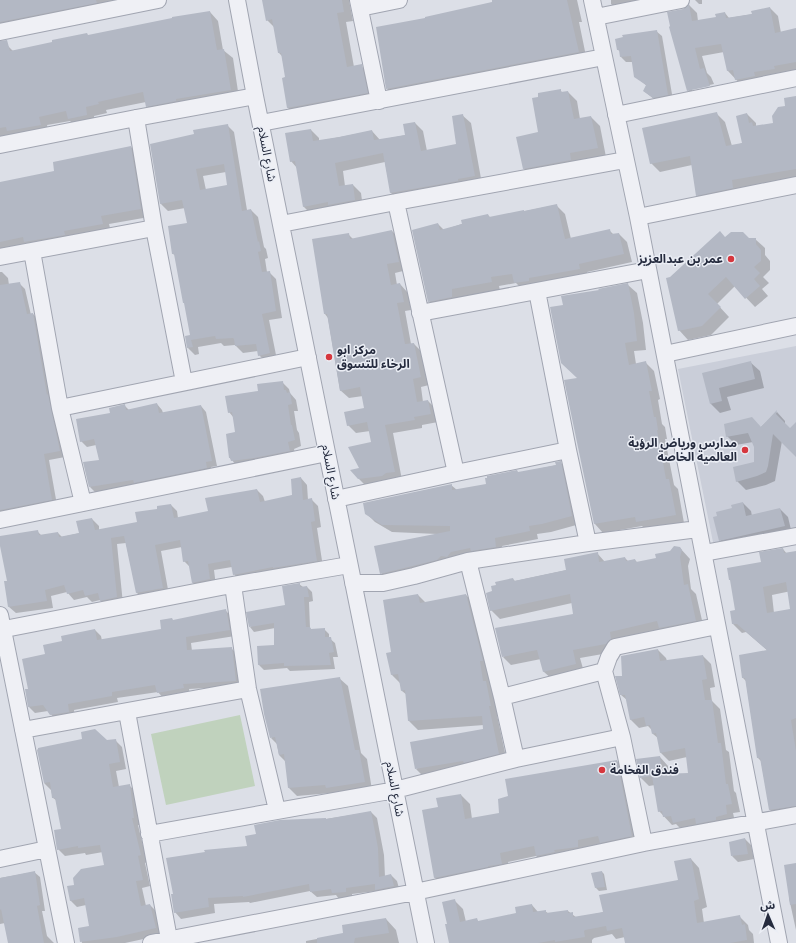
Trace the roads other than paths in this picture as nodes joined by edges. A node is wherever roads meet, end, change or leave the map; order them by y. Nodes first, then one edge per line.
1 (158, 0) edge
2 (237, 0) edge
3 (399, 0) edge
4 (592, 0) edge
5 (681, 0) edge
6 (113, 4) edge
7 (359, 4) edge
8 (596, 17) junction
9 (0, 32) edge
10 (604, 57) junction
11 (796, 78) edge
12 (255, 96) junction
13 (379, 101) junction
14 (616, 115) junction
15 (136, 118) junction
16 (261, 123) junction
17 (0, 145) edge
18 (625, 160) junction
19 (796, 186) edge
20 (396, 202) junction
21 (638, 217) junction
22 (281, 224) junction
23 (154, 228) junction
24 (32, 251) junction
25 (0, 257) edge
26 (648, 270) junction
27 (537, 291) junction
28 (420, 313) junction
29 (796, 326) edge
30 (665, 354) junction
31 (308, 357) junction
32 (184, 382) junction
33 (60, 408) junction
34 (568, 450) junction
35 (327, 453) junction
36 (456, 473) junction
37 (336, 499) junction
38 (83, 503) junction
39 (0, 520) edge
40 (698, 529) junction
41 (796, 536) edge
42 (588, 542) junction
43 (704, 553) junction
44 (468, 561) junction
45 (349, 564) junction
46 (353, 583) junction
47 (233, 585) junction
48 (1, 625) edge
49 (717, 626) junction
50 (604, 671) junction
51 (248, 689) junction
52 (502, 696) junction
53 (127, 712) junction
54 (23, 730) junction
55 (622, 737) junction
56 (516, 759) junction
57 (395, 790) junction
58 (278, 810) junction
59 (796, 815) edge
60 (756, 824) junction
61 (150, 834) junction
62 (644, 843) junction
63 (47, 849) junction
64 (0, 859) edge
65 (415, 892) junction
66 (169, 939) junction
67 (66, 943) edge
68 (151, 943) edge
69 (426, 943) edge
70 (780, 943) edge

1 - 6 street
2 - 12 street, شارع السلام
3 - 7 street
4 - 8 street
5 - 8 street
6 - 9 street
7 - 13 street
8 - 10 street
10 - 13 street
10 - 14 street
11 - 14 street
12 - 15 street
12 - 16 street, شارع السلام
13 - 16 street
14 - 18 street
15 - 17 street
15 - 23 street
16 - 22 street, شارع السلام
18 - 20 street
18 - 21 street
19 - 21 street
20 - 22 street
20 - 28 street
21 - 26 street
22 - 31 street, شارع السلام
23 - 24 street
23 - 32 street
24 - 25 street
24 - 33 street
26 - 27 street
26 - 30 street
27 - 28 street
27 - 34 street
28 - 36 street
29 - 30 street
30 - 40 street
31 - 32 street
31 - 35 street, شارع السلام
32 - 33 street
33 - 38 street
34 - 36 street
34 - 42 street
35 - 37 street, شارع السلام
35 - 38 street
36 - 37 street
37 - 45 street, شارع السلام
38 - 39 street
40 - 42 street
40 - 43 street
41 - 43 street
42 - 44 street
43 - 49 street
44 - 46 street
44 - 52 street
45 - 46 street, شارع السلام
45 - 47 street
46 - 57 street, شارع السلام
47 - 48 street
47 - 51 street
48 - 54 street
49 - 50 street
49 - 60 street
50 - 52 street
50 - 55 street
51 - 53 street
51 - 58 street
52 - 56 street
53 - 54 street
53 - 61 street
54 - 63 street
55 - 56 street
55 - 62 street
56 - 57 street
57 - 58 street
57 - 65 street, شارع السلام
58 - 61 street
59 - 60 street
60 - 62 street
60 - 70 street
61 - 66 street
62 - 65 street
63 - 64 street
63 - 67 street
65 - 66 street
65 - 69 street, شارع السلام
66 - 68 street

